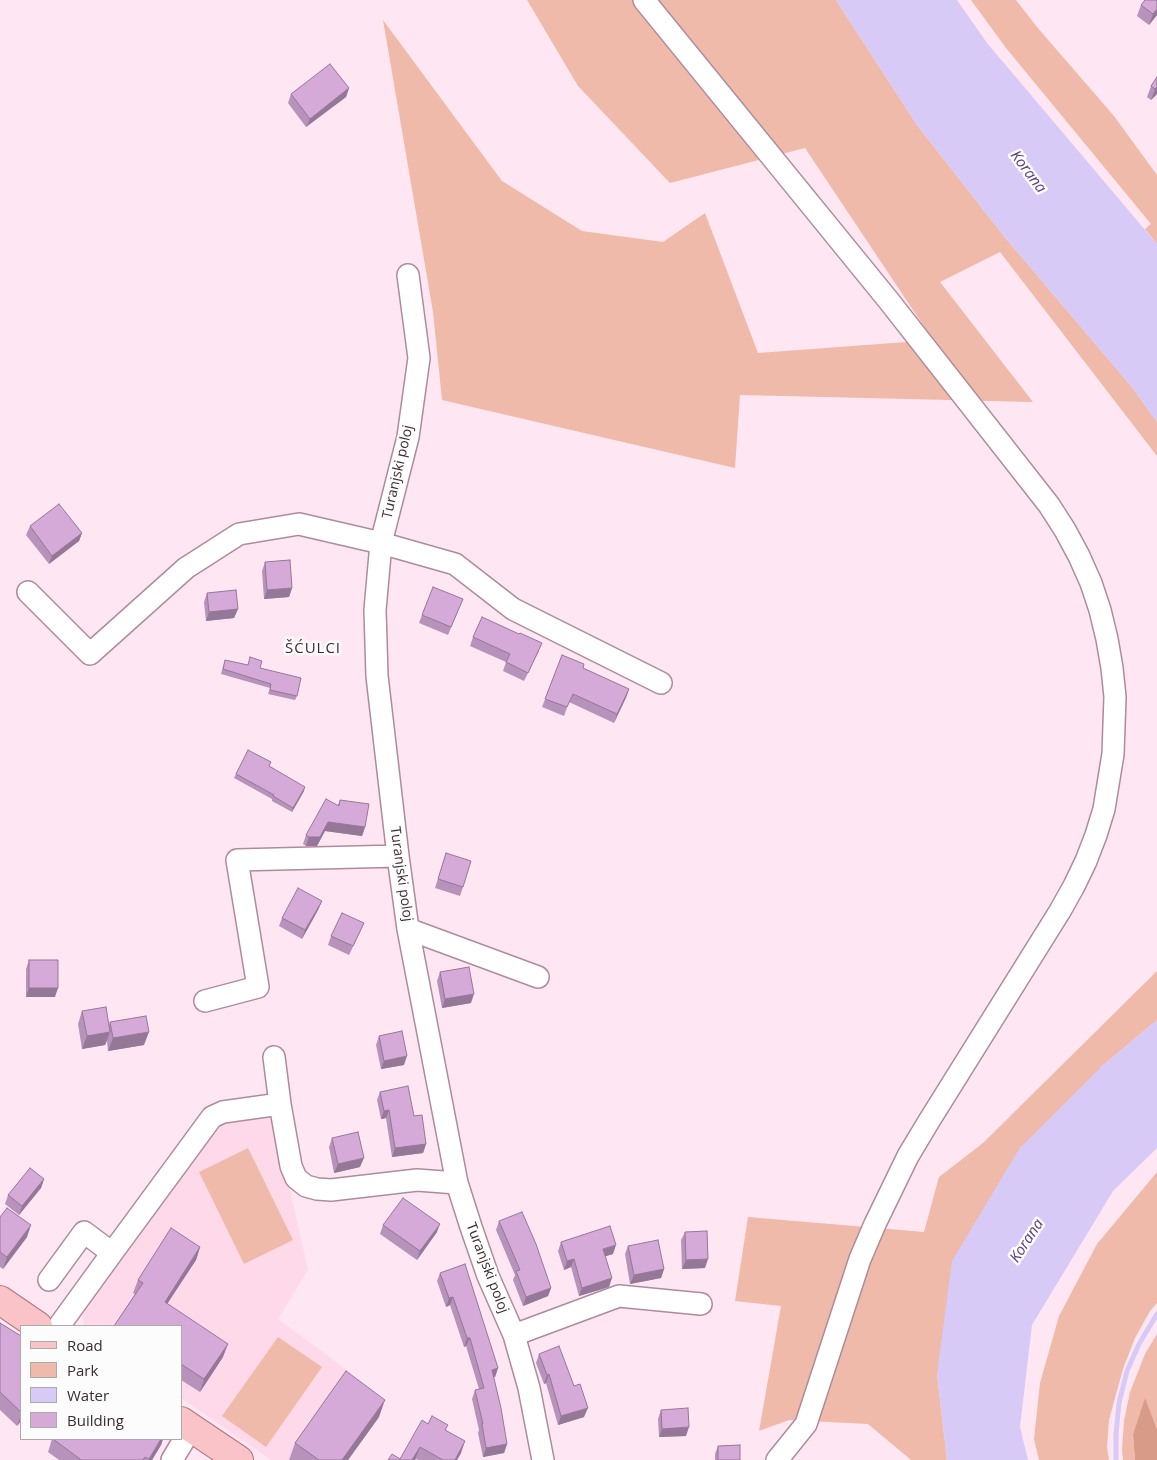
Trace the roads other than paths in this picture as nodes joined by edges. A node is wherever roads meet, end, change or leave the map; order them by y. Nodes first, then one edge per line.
1 (644, 0) edge
2 (408, 275) dead end
3 (381, 543) junction
4 (28, 592) dead end
5 (662, 683) dead end
6 (398, 856) junction
7 (408, 929) junction
8 (538, 977) dead end
9 (205, 1001) dead end
10 (274, 1057) dead end
11 (280, 1104) junction
12 (457, 1183) junction
13 (112, 1253) junction
14 (49, 1280) dead end
15 (0, 1300) edge
16 (701, 1304) dead end
17 (37, 1325) edge
18 (60, 1325) edge
19 (514, 1335) junction
20 (186, 1425) edge
21 (180, 1440) edge
22 (172, 1460) edge
23 (239, 1460) edge
24 (543, 1460) edge
25 (778, 1460) edge

1 - 25 street
2 - 3 street, Turanjski poloj
3 - 4 street
3 - 5 street
3 - 6 street, Turanjski poloj
6 - 7 street, Turanjski poloj
6 - 9 street
7 - 8 street
7 - 12 street, Turanjski poloj
10 - 11 street
11 - 12 street
11 - 13 street
12 - 19 street, Turanjski poloj
13 - 14 street
13 - 18 street
15 - 17 main road
16 - 19 street
19 - 24 street, Turanjski poloj
20 - 23 main road
21 - 22 street

